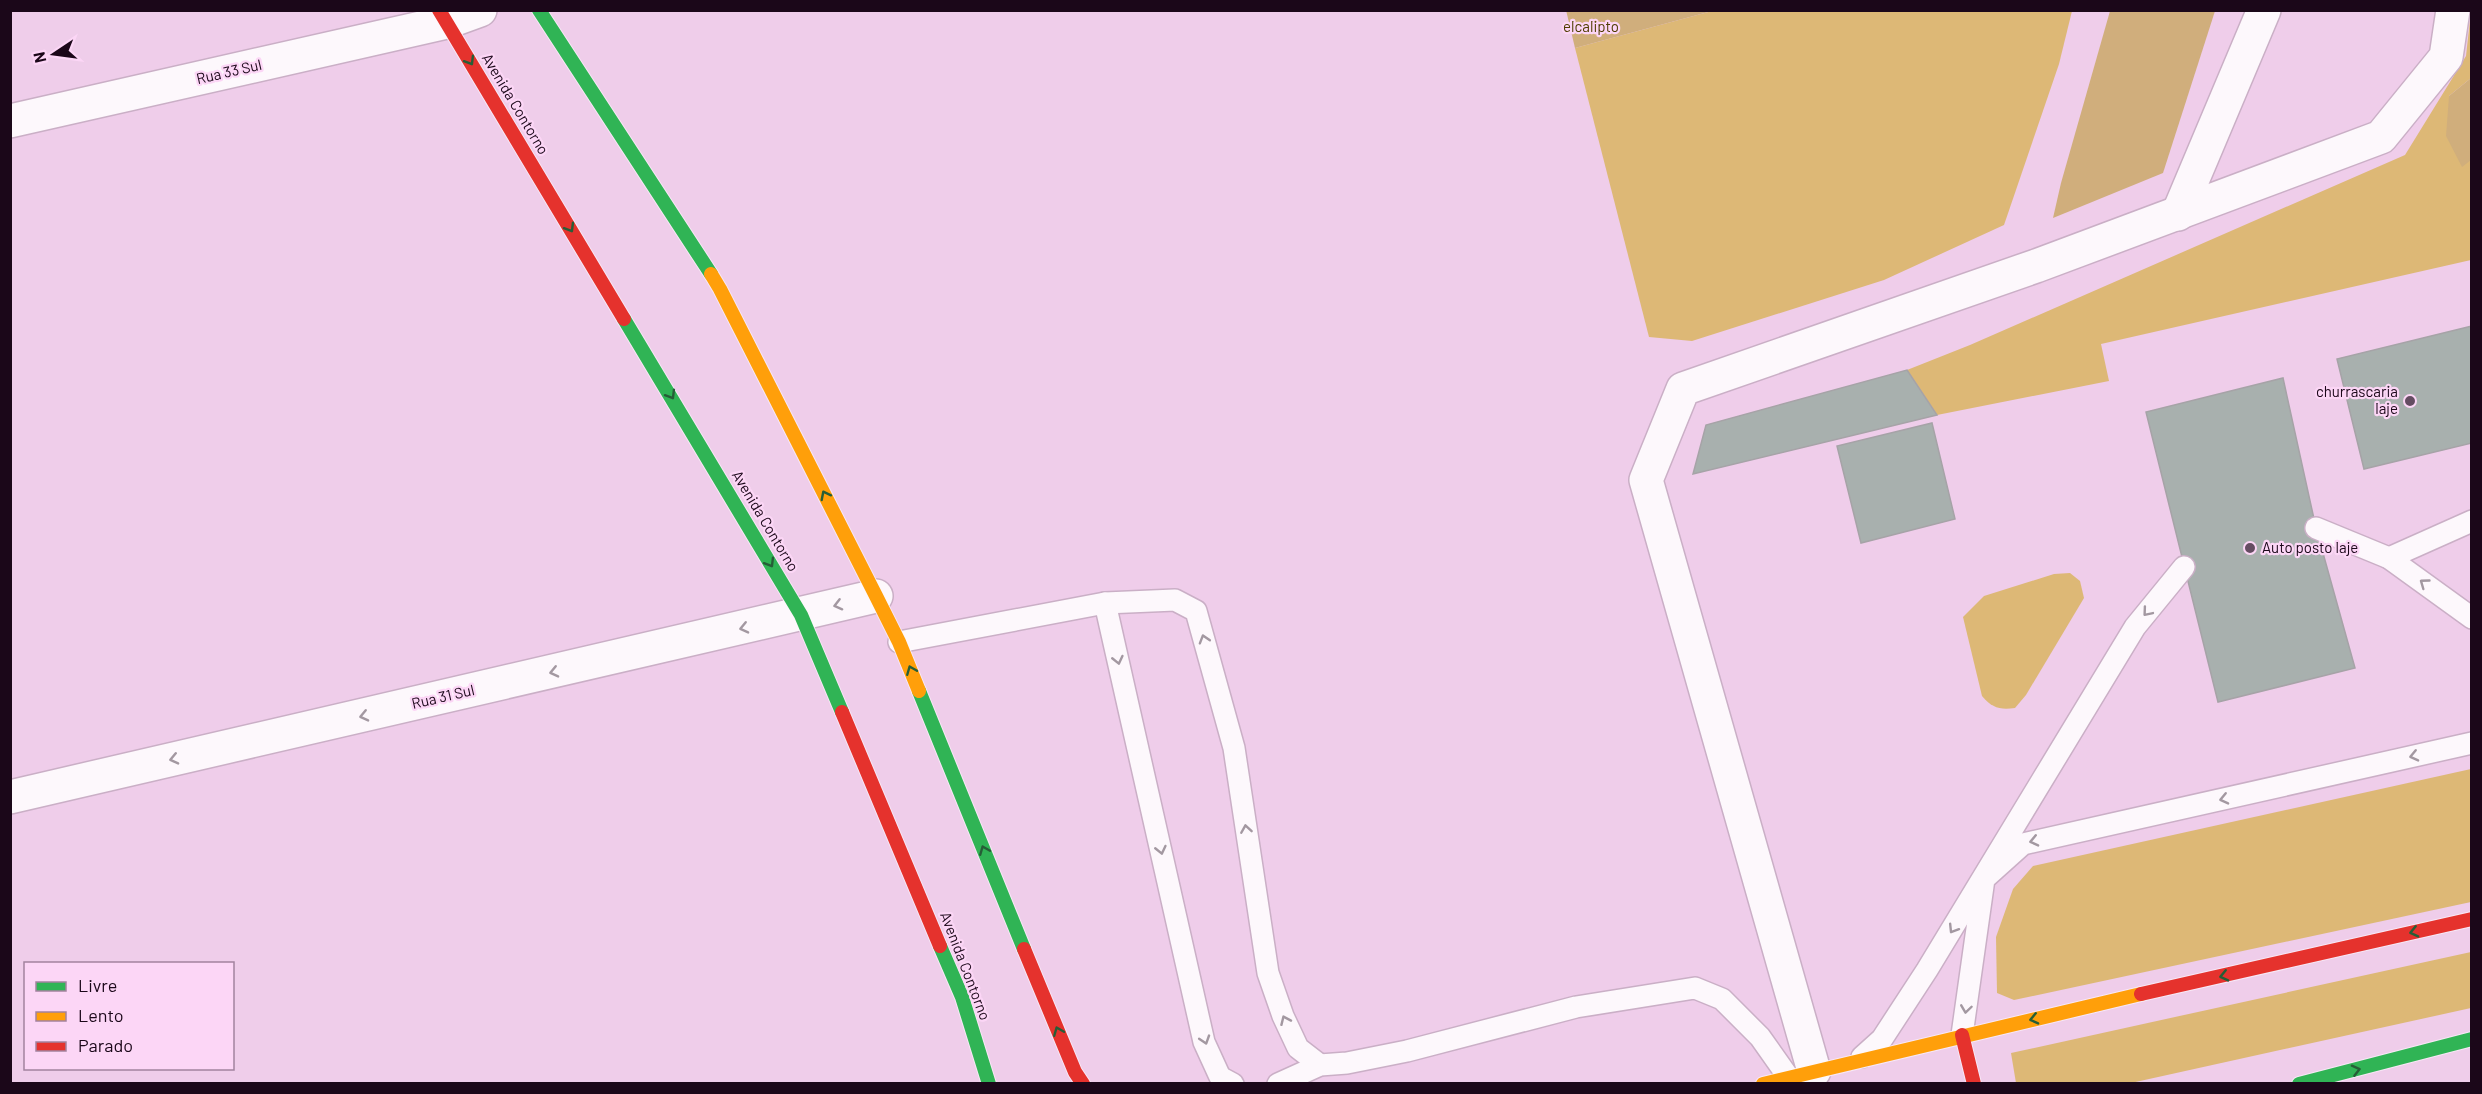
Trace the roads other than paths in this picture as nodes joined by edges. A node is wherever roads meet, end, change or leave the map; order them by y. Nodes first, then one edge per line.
1 (480, 10) edge
2 (539, 10) edge
3 (2264, 10) edge
4 (2452, 10) edge
5 (443, 16) edge
6 (10, 121) edge
7 (2178, 214) junction
8 (2472, 521) edge
9 (2316, 528) dead end
10 (2389, 558) junction
11 (2184, 567) dead end
12 (876, 596) junction
13 (1105, 603) junction
14 (801, 615) junction
15 (2472, 618) edge
16 (899, 642) junction
17 (2472, 743) edge
18 (10, 797) edge
19 (1984, 879) junction
20 (2472, 919) edge
21 (1962, 1035) junction
22 (2472, 1039) edge
23 (1859, 1060) junction
24 (1320, 1065) junction
25 (1802, 1074) junction
26 (989, 1083) edge
27 (1083, 1083) edge
28 (1233, 1083) edge
29 (1278, 1083) edge
30 (1763, 1083) edge
31 (1974, 1083) edge
32 (2300, 1083) edge

1 - 5 street, Rua 33 Sul
12 -> 2 main road
3 - 7 street
4 - 7 street
5 - 6 street, Rua 33 Sul
5 -> 14 main road, Avenida Contorno
7 - 25 street
8 - 10 lane
9 - 10 lane
15 -> 10 lane
11 -> 19 lane
12 -> 14 street, Rua 31 Sul
12 - 16 main road
13 - 16 lane
24 -> 13 lane
13 -> 28 lane
14 -> 18 street, Rua 31 Sul
14 - 26 main road, Avenida Contorno
27 -> 16 main road
17 -> 19 lane
19 -> 21 lane
19 -> 23 lane
20 -> 21 main road
21 - 23 main road
21 - 31 main road
32 -> 22 main road
23 - 25 main road
24 - 25 lane
24 - 29 lane
25 - 30 main road

